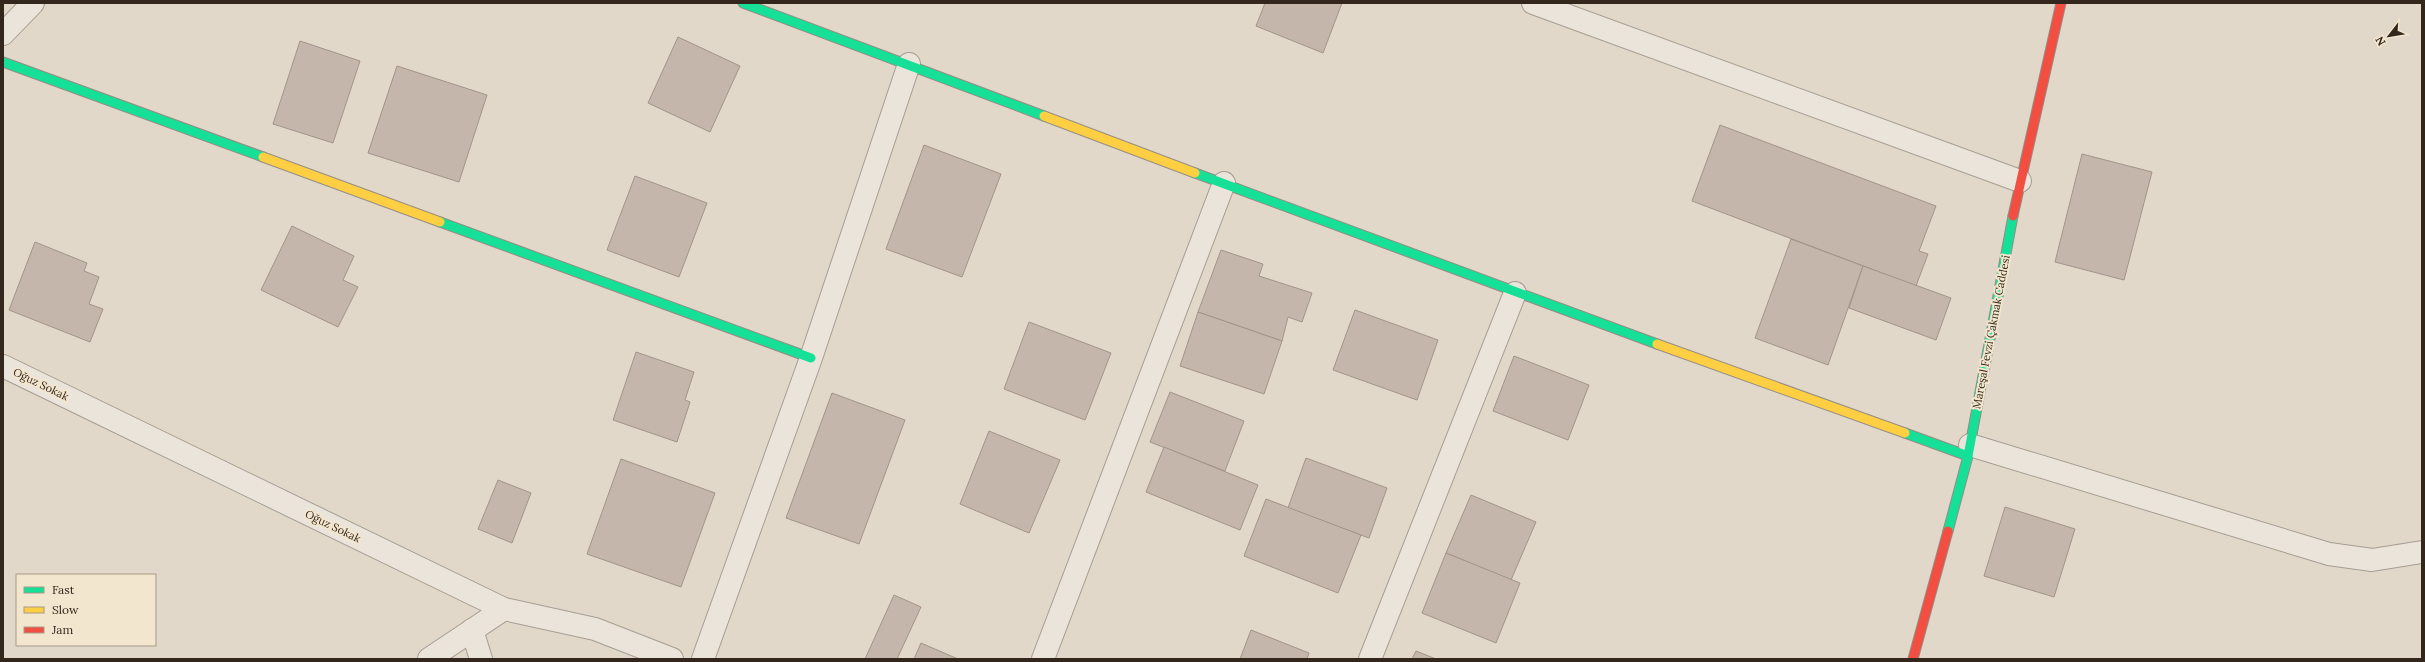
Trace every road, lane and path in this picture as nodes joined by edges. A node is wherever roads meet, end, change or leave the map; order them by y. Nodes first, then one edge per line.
1 (33, 3) edge
2 (743, 3) edge
3 (1533, 3) edge
4 (2061, 3) edge
5 (3, 34) edge
6 (3, 62) edge
7 (909, 64) junction
8 (2020, 181) junction
9 (1224, 183) junction
10 (1515, 293) junction
11 (811, 358) junction
12 (3, 366) edge
13 (1969, 450) junction
14 (2422, 552) edge
15 (504, 609) junction
16 (472, 630) junction
17 (429, 659) edge
18 (481, 659) edge
19 (672, 659) edge
20 (703, 659) edge
21 (1043, 659) edge
22 (1370, 659) edge
23 (1913, 659) edge

1 - 5 street
2 - 7 street
3 - 8 street
4 - 8 street, Mareşal Fevzi Çakmak Caddesi
6 - 11 street
7 - 9 street
7 - 11 street
8 - 13 street, Mareşal Fevzi Çakmak Caddesi
9 - 10 street
9 - 21 street
10 - 13 street
10 - 22 street
11 - 20 street
12 - 15 street, Oğuz Sokak
13 - 14 street
13 - 23 street, Mareşal Fevzi Çakmak Caddesi
15 - 16 street
15 - 19 street, Oğuz Sokak
16 - 17 street
16 - 18 street

